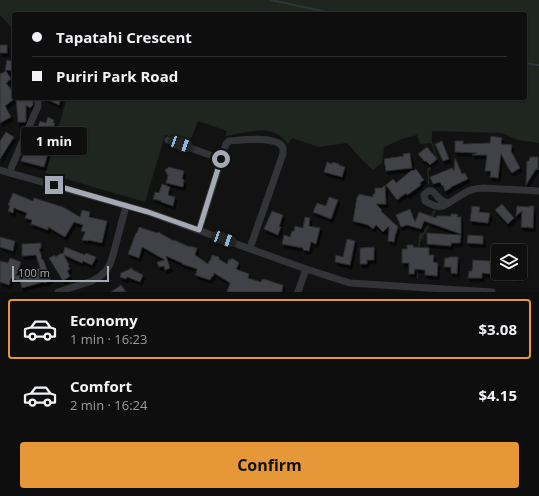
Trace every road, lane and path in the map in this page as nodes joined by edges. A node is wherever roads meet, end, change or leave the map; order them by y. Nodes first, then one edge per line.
1 (38, 100) edge
2 (168, 140) dead end
3 (221, 159) junction
4 (0, 170) edge
5 (10, 173) junction
6 (539, 191) edge
7 (447, 203) dead end
8 (126, 206) junction
9 (199, 230) junction
10 (250, 248) junction
11 (306, 269) junction
12 (58, 292) edge
13 (298, 292) edge
14 (492, 292) edge

1 - 5 street
2 - 3 street
3 - 9 street
3 - 10 street
4 - 5 street
5 - 8 street
6 - 7 street
8 - 9 street
8 - 12 street
9 - 10 street
10 - 11 street
11 - 13 street
11 - 14 street

